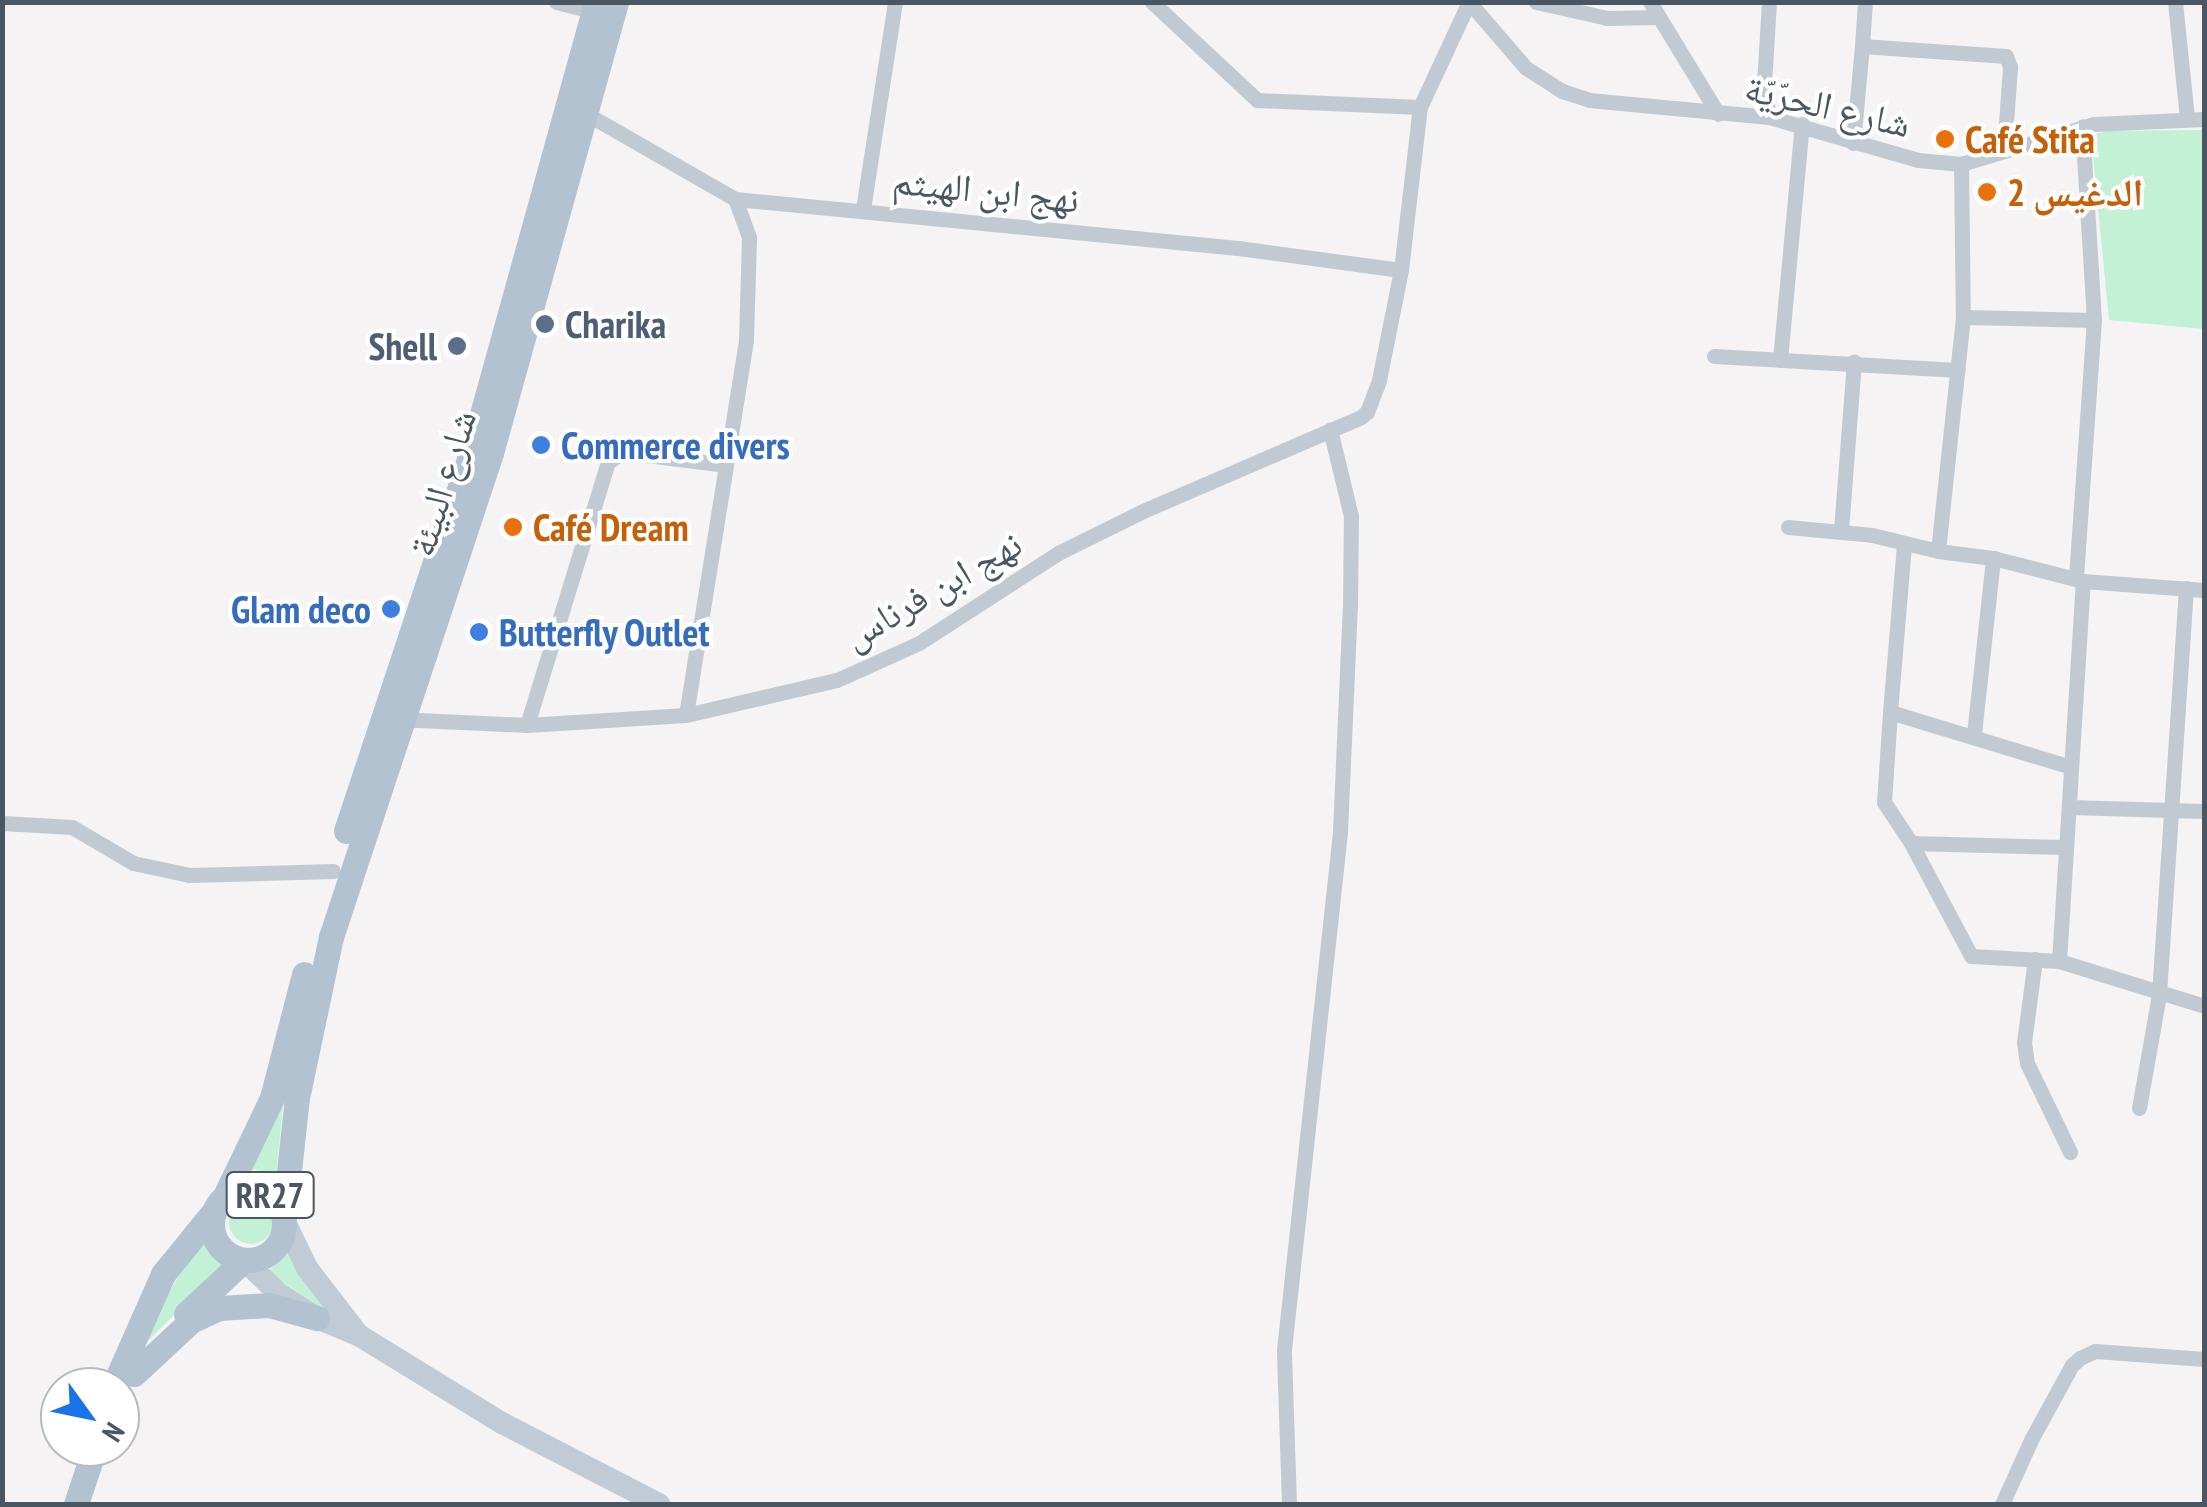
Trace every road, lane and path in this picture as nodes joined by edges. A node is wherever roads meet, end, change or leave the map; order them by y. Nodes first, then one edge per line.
1 (556, 2) edge
2 (895, 2) edge
3 (1152, 2) edge
4 (1469, 2) edge
5 (1536, 2) edge
6 (1769, 2) edge
7 (1865, 2) edge
8 (2175, 2) edge
9 (602, 5) edge
10 (1655, 10) edge
11 (1862, 46) junction
12 (1420, 107) junction
13 (585, 114) junction
14 (1718, 114) junction
15 (1769, 117) junction
16 (2187, 118) junction
17 (2204, 119) edge
18 (1802, 124) junction
19 (2082, 126) junction
20 (1853, 143) junction
21 (2004, 150) junction
22 (1961, 164) junction
23 (735, 199) junction
24 (862, 209) junction
25 (1401, 270) junction
26 (1963, 317) junction
27 (2094, 320) junction
28 (1714, 356) dead end
29 (1780, 360) junction
30 (1854, 361) junction
31 (1958, 370) junction
32 (1330, 429) junction
33 (726, 465) junction
34 (1788, 527) dead end
35 (1841, 530) junction
36 (1904, 545) junction
37 (1938, 551) junction
38 (1993, 558) junction
39 (2080, 579) junction
40 (2186, 588) junction
41 (2204, 590) edge
42 (1890, 712) junction
43 (686, 715) junction
44 (394, 719) junction
45 (526, 725) junction
46 (1974, 734) junction
47 (2070, 766) junction
48 (2069, 808) junction
49 (2173, 811) junction
50 (2204, 811) edge
51 (2, 823) edge
52 (1911, 844) junction
53 (2066, 847) junction
54 (334, 871) junction
55 (2035, 959) junction
56 (2060, 961) junction
57 (2160, 994) junction
58 (2204, 1006) edge
59 (2139, 1108) dead end
60 (2070, 1152) dead end
61 (220, 1203) junction
62 (284, 1220) junction
63 (244, 1260) junction
64 (317, 1318) junction
65 (360, 1336) junction
66 (2204, 1359) edge
67 (129, 1367) edge
68 (137, 1367) edge
69 (140, 1368) edge
70 (89, 1467) edge
71 (76, 1504) edge
72 (659, 1504) edge
73 (1290, 1504) edge
74 (2002, 1504) edge

1 - 9 street
2 - 24 street
3 - 12 street
4 - 12 street
4 - 14 street, شارع الحرّيّة
5 - 10 street
6 - 15 street
7 - 11 street
8 - 16 street
9 - 13 main road, شارع البيئة / RR27
9 - 44 main road, شارع البيئة / RR27
10 - 14 street
11 - 20 street
11 - 21 street
12 - 25 street
13 - 23 street, نهج ابن الهيثم
13 - 44 main road, شارع البيئة / RR27
14 - 15 street, شارع الحرّيّة
15 - 18 street, شارع الحرّيّة
16 - 17 street, شارع الحرّيّة
16 - 19 street, شارع الحرّيّة
18 - 20 street, شارع الحرّيّة
18 - 29 street
19 - 21 street, شارع الحرّيّة
19 - 27 street
20 - 22 street, شارع الحرّيّة
21 - 22 street, شارع الحرّيّة
22 - 26 street
23 - 24 street, نهج ابن الهيثم
23 - 33 street
24 - 25 street, نهج ابن الهيثم
25 - 32 street, نهج ابن فرناس
26 - 27 street
26 - 31 street
27 - 39 street
28 - 29 street
29 - 30 street
30 - 31 street
30 - 35 street
31 - 37 street
32 - 43 street, نهج ابن فرناس
32 - 73 street
33 - 43 street
33 - 45 street
34 - 35 street
35 - 36 street
36 - 37 street
36 - 42 street
37 - 38 street
38 - 39 street
38 - 46 street
39 - 40 street
39 - 47 street
40 - 41 street
40 - 49 street
42 - 46 street
42 - 52 street
43 - 45 street, نهج ابن فرناس
44 - 45 street, نهج ابن فرناس
44 - 54 main road, شارع البيئة / RR27
44 - 62 main road, شارع البيئة / RR27
46 - 47 street
47 - 48 street
48 - 49 street
48 - 53 street
49 - 50 street
49 - 57 street
51 - 54 street
52 - 53 street
52 - 55 street
53 - 56 street
54 - 61 main road, شارع البيئة / RR27
55 - 56 street
55 - 60 street
56 - 57 street
57 - 58 street
57 - 59 street
61 - 62 main road, RR27
61 - 63 main road, RR27
61 - 67 main road, RR27
62 - 63 main road, RR27
62 - 65 main road
63 - 64 main road
63 - 68 main road, RR27
64 - 65 main road
64 - 69 main road
65 - 72 main road
66 - 74 street
70 - 71 main road

